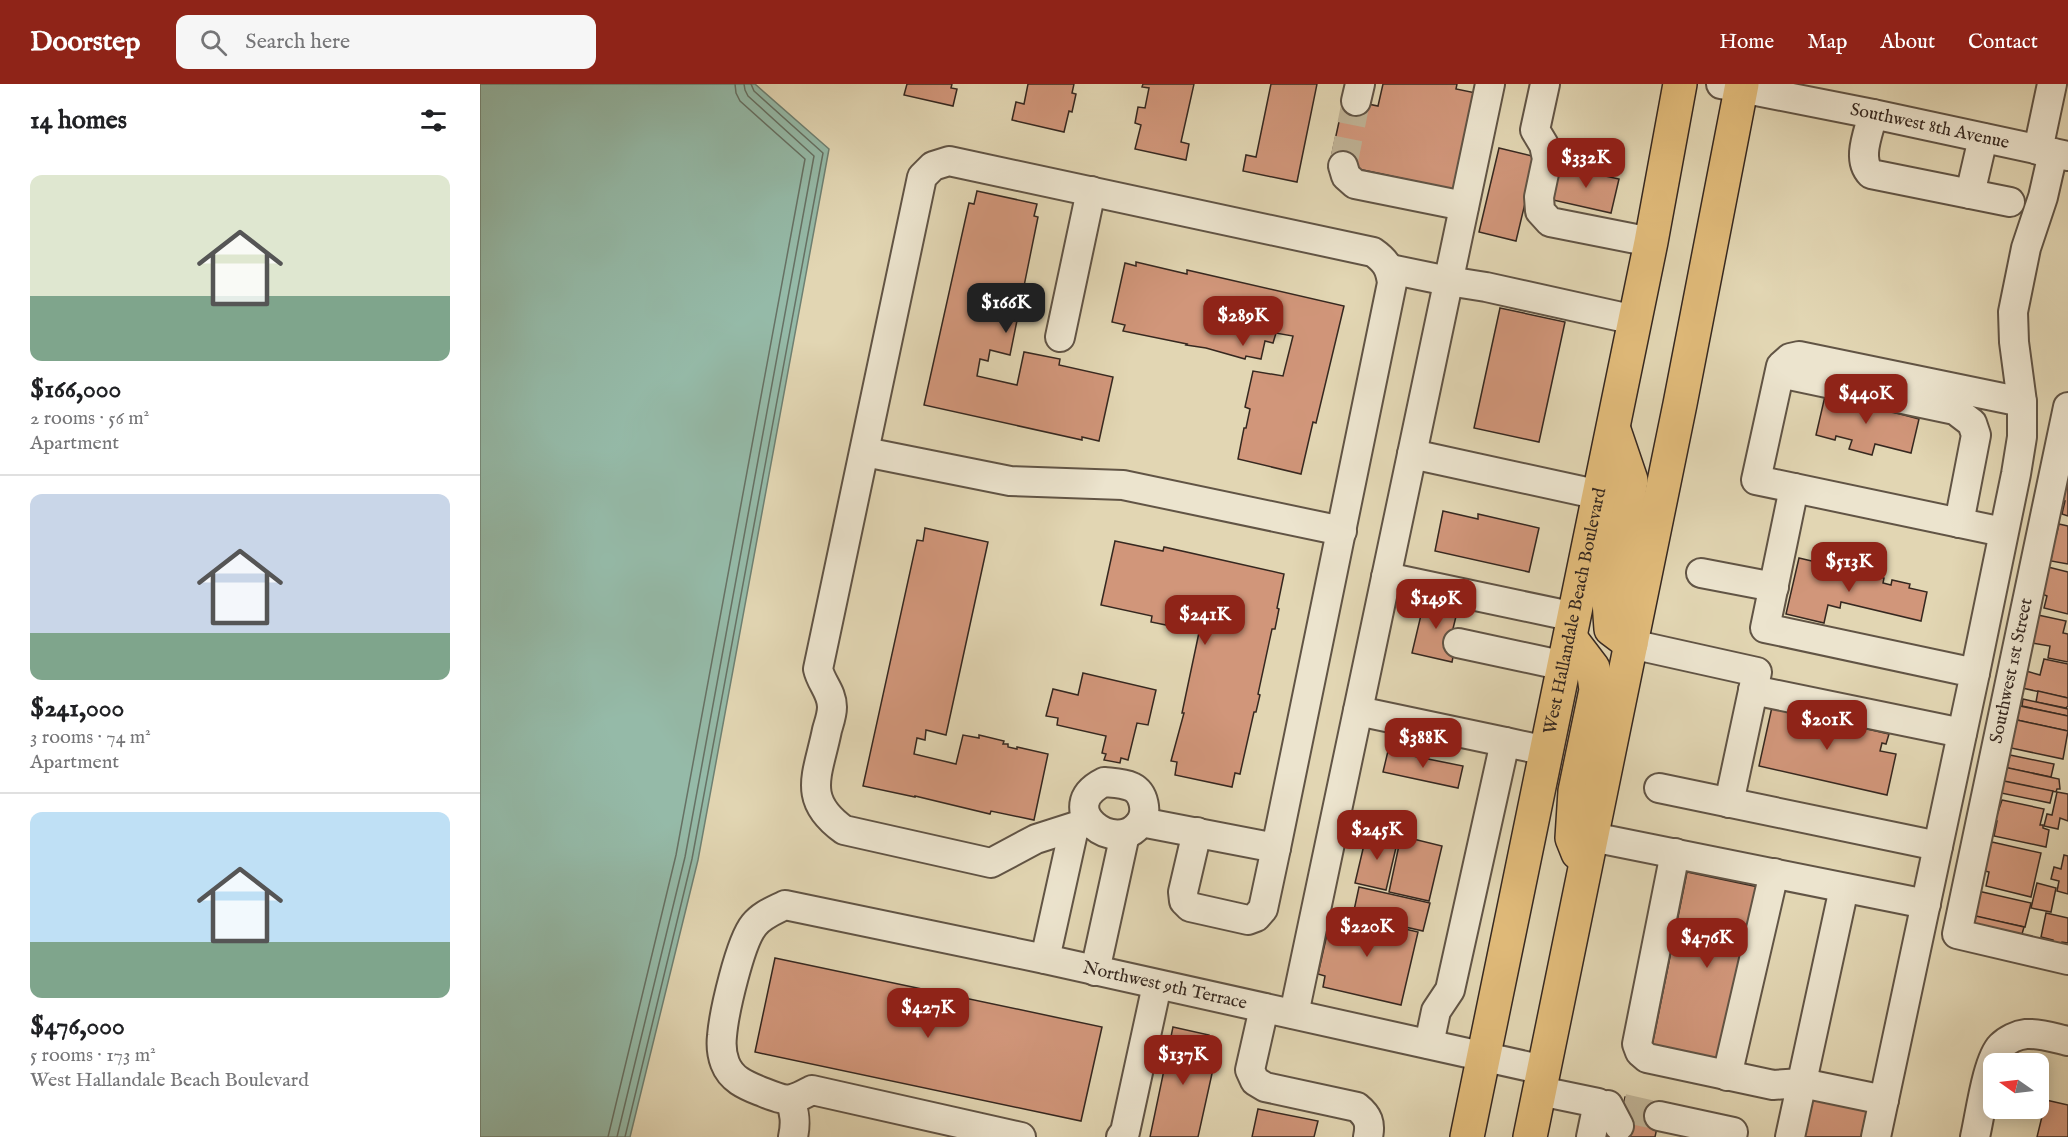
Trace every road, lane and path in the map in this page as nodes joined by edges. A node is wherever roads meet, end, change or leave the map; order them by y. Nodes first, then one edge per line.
1 (1490, 84) edge
2 (1545, 84) edge
3 (1680, 84) edge
4 (2052, 84) edge
5 (1735, 85) edge
6 (1873, 114) junction
7 (1983, 138) junction
8 (2053, 153) edge
9 (1343, 166) dead end
10 (1091, 191) junction
11 (1970, 194) junction
12 (2010, 202) dead end
13 (1464, 206) junction
14 (1651, 242) junction
15 (1390, 269) junction
16 (1448, 281) junction
17 (1635, 320) junction
18 (1060, 337) dead end
19 (1780, 369) junction
20 (2022, 402) junction
21 (2068, 407) edge
22 (1613, 426) junction
23 (865, 452) junction
24 (1412, 454) junction
25 (1794, 488) junction
26 (1600, 495) junction
27 (1959, 523) junction
28 (1342, 531) junction
29 (2003, 532) junction
30 (1701, 573) dead end
31 (1386, 577) junction
32 (1774, 587) junction
33 (1766, 628) junction
34 (1570, 641) junction
35 (1458, 643) dead end
36 (1631, 644) junction
37 (1975, 673) junction
38 (1755, 681) junction
39 (1358, 711) junction
40 (1962, 733) junction
41 (1505, 742) junction
42 (1547, 751) junction
43 (1659, 788) dead end
44 (1729, 803) junction
45 (1082, 825) junction
46 (1133, 828) junction
47 (1197, 832) junction
48 (1592, 837) junction
49 (1938, 846) junction
50 (1276, 848) junction
51 (1675, 854) junction
52 (1585, 871) junction
53 (1773, 873) junction
54 (1844, 888) junction
55 (1926, 904) junction
56 (1045, 959) junction
57 (2068, 960) edge
58 (1095, 971) junction
59 (1157, 985) junction
60 (1264, 1008) junction
61 (1294, 1014) junction
62 (2068, 1041) edge
63 (1429, 1044) junction
64 (1484, 1056) junction
65 (1728, 1076) junction
66 (1542, 1080) junction
67 (1802, 1083) junction
68 (790, 1100) junction
69 (1884, 1100) junction
70 (1667, 1123) tunnel mouth
71 (953, 1130) edge
72 (793, 1137) edge
73 (1021, 1137) edge
74 (1121, 1137) edge
75 (1368, 1137) edge
76 (1467, 1137) edge
77 (1530, 1137) edge
78 (1591, 1137) edge
79 (1732, 1137) edge
80 (1790, 1137) edge
81 (1876, 1137) edge
82 (1975, 1137) edge

1 - 13 street
2 - 14 street
3 - 14 main road, West Hallandale Beach Boulevard
4 - 8 street
5 - 6 street, Southwest 8th Avenue
5 - 36 main road
6 - 7 street, Southwest 8th Avenue
6 - 11 street
7 - 8 street, Southwest 8th Avenue
7 - 11 street
8 - 20 street
9 - 13 street
10 - 15 street
10 - 18 street
10 - 23 street
11 - 12 street
13 - 16 street
14 - 17 main road, West Hallandale Beach Boulevard
15 - 16 street
15 - 28 street
16 - 17 street
16 - 24 street
17 - 22 main road, West Hallandale Beach Boulevard
19 - 20 street
19 - 25 street
19 - 27 street
20 - 29 street
21 - 57 street, Southwest 1st Street
22 - 26 main road, West Hallandale Beach Boulevard
22 - 36 main road
23 - 28 street
23 - 45 street
24 - 26 street
24 - 31 street
25 - 27 street
25 - 32 street
26 - 34 main road, West Hallandale Beach Boulevard
27 - 29 street
28 - 50 street
29 - 37 street
30 - 32 street
31 - 34 street
31 - 39 street
32 - 33 street
33 - 37 street
33 - 38 street
34 - 35 street
34 - 42 main road, West Hallandale Beach Boulevard
34 - 52 main road
36 - 38 street
36 - 48 main road
37 - 40 street
38 - 40 street
38 - 44 street
39 - 41 street
39 - 61 street
40 - 49 street
41 - 42 street
41 - 63 street
42 - 64 main road, West Hallandale Beach Boulevard
43 - 44 street
44 - 49 street
45 - 46 street
45 - 46 street
45 - 56 street
46 - 47 street
46 - 58 street
47 - 50 street
47 - 50 street
48 - 51 street
48 - 52 main road
49 - 55 street
51 - 53 street
51 - 65 street
52 - 66 main road
53 - 54 street
53 - 65 street
54 - 55 street
54 - 67 street
55 - 69 street
56 - 58 street, Northwest 9th Terrace
56 - 68 street, Northwest 9th Terrace
58 - 59 street, Northwest 9th Terrace
59 - 60 street, Northwest 9th Terrace
59 - 74 street
60 - 61 street, Northwest 9th Terrace
60 - 75 street
61 - 63 street, Northwest 9th Terrace
62 - 82 street
63 - 64 street, Northwest 9th Terrace
64 - 66 street, Northwest 9th Terrace
64 - 76 main road, West Hallandale Beach Boulevard
65 - 67 street
66 - 77 main road
66 - 78 street, Northwest 9th Terrace
67 - 69 street
67 - 80 street
68 - 71 street
68 - 72 street
69 - 81 street
70 - 79 street
71 - 73 street

